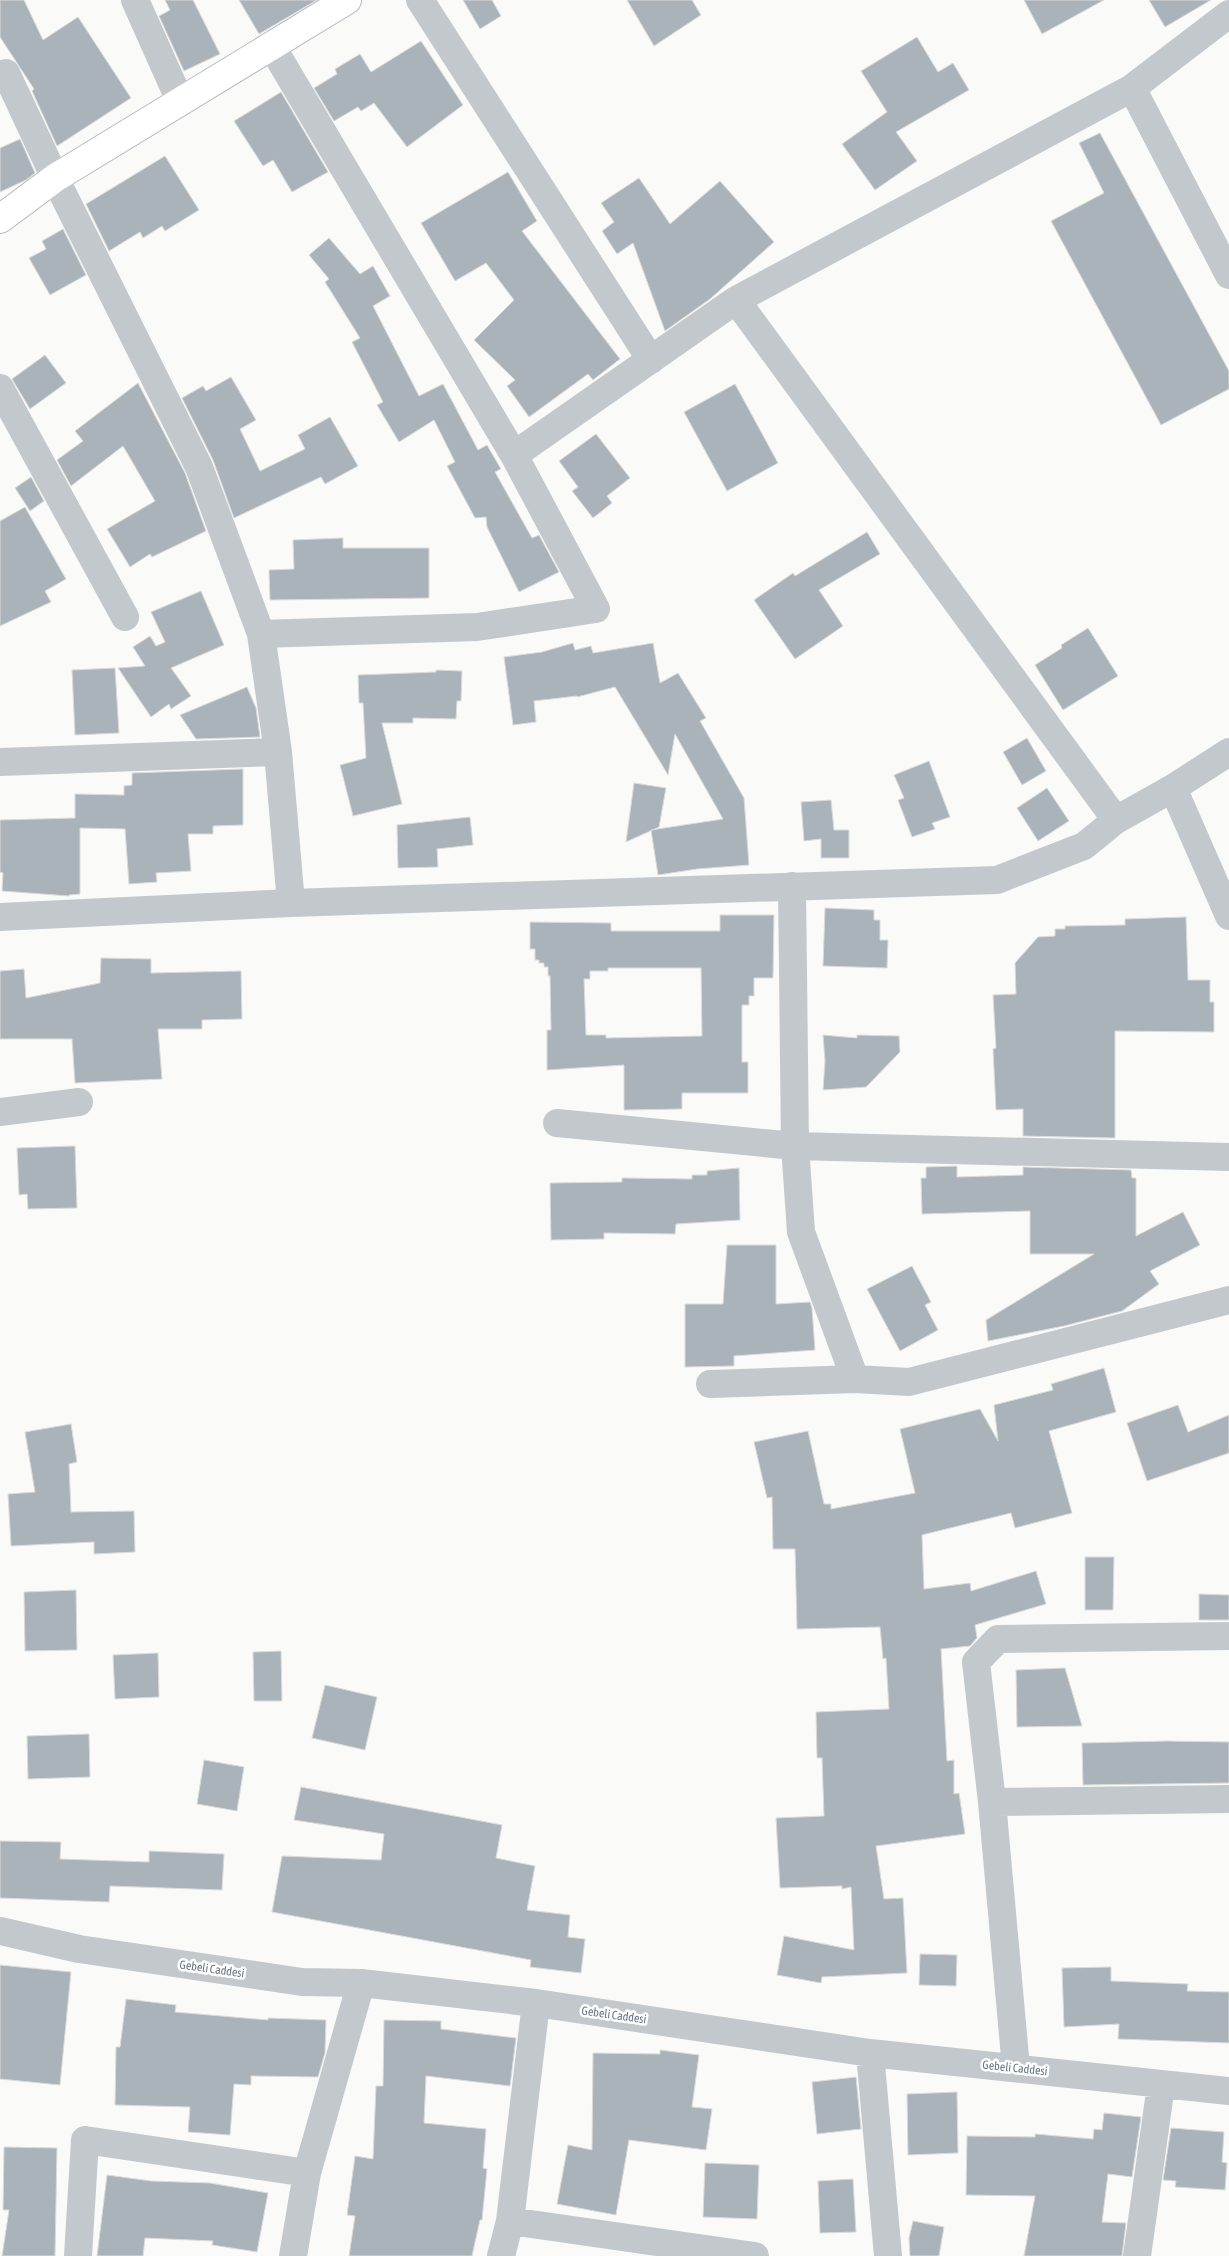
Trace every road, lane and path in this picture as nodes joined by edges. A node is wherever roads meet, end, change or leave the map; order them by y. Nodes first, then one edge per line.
1 (135, 0) edge
2 (347, 0) edge
3 (420, 0) edge
4 (1229, 14) edge
5 (270, 45) junction
6 (0, 75) edge
7 (1132, 88) junction
8 (180, 101) junction
9 (55, 178) junction
10 (0, 219) edge
11 (1229, 275) edge
12 (736, 300) junction
13 (652, 360) junction
14 (0, 388) edge
15 (514, 455) junction
16 (125, 617) dead end
17 (261, 634) junction
18 (278, 752) junction
19 (1229, 752) edge
20 (0, 762) edge
21 (1173, 788) junction
22 (1116, 820) junction
23 (792, 886) junction
24 (291, 902) junction
25 (1229, 916) edge
26 (0, 917) edge
27 (79, 1102) dead end
28 (0, 1112) edge
29 (557, 1123) dead end
30 (795, 1146) junction
31 (1229, 1157) edge
32 (1229, 1300) edge
33 (855, 1379) junction
34 (710, 1384) dead end
35 (1229, 1636) edge
36 (1229, 1799) edge
37 (992, 1802) junction
38 (0, 1931) edge
39 (361, 1984) junction
40 (536, 2003) junction
41 (870, 2052) junction
42 (1016, 2068) junction
43 (1161, 2085) junction
44 (1229, 2091) edge
45 (307, 2173) junction
46 (510, 2221) junction
47 (78, 2256) edge
48 (293, 2256) edge
49 (501, 2256) edge
50 (755, 2256) edge
51 (888, 2256) edge
52 (1137, 2256) edge

1 - 8 street
2 - 5 street
3 - 13 street
4 - 7 street
5 - 8 street
5 - 15 street
6 - 9 street
7 - 11 street
7 - 12 street
8 - 9 street
9 - 10 street
9 - 17 street
12 - 13 street
12 - 22 street
13 - 15 street
14 - 16 street
15 - 17 street
17 - 18 street
18 - 20 street
18 - 24 street
19 - 21 street
21 - 22 street
21 - 25 street
22 - 23 street
23 - 24 street
23 - 30 street
24 - 26 street
27 - 28 street
29 - 30 street
30 - 31 street
30 - 33 street
32 - 33 street
33 - 34 street
35 - 37 street
36 - 37 street
37 - 42 street
38 - 39 street, Gebeli Caddesi
39 - 40 street, Gebeli Caddesi
39 - 45 street
40 - 41 street, Gebeli Caddesi
40 - 46 street
41 - 42 street, Gebeli Caddesi
41 - 51 street
42 - 43 street, Gebeli Caddesi
43 - 44 street, Gebeli Caddesi
43 - 52 street
45 - 47 street
45 - 48 street
46 - 49 street
46 - 50 street

